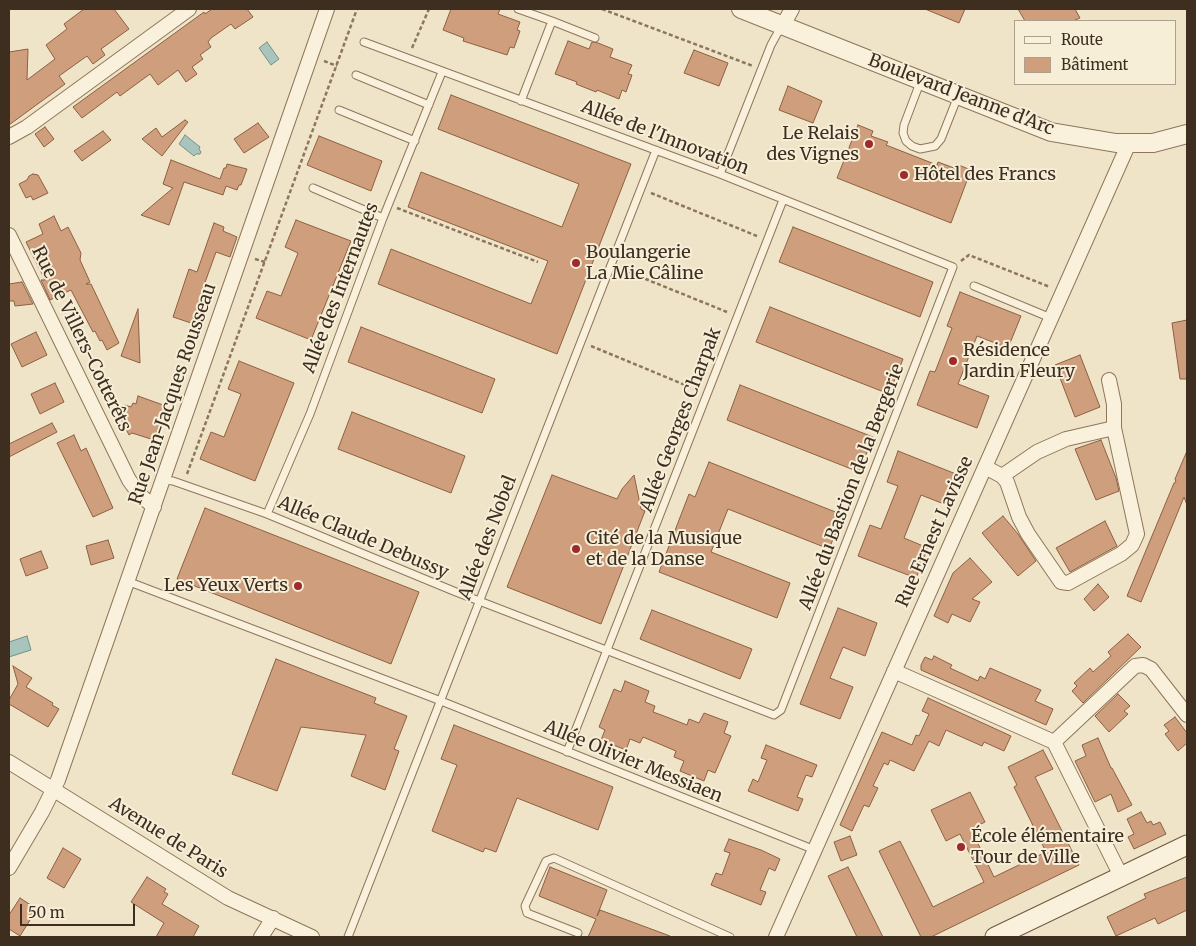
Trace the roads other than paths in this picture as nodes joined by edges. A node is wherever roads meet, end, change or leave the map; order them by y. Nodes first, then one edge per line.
1 (189, 9) edge
2 (327, 9) edge
3 (518, 9) edge
4 (741, 9) edge
5 (792, 9) edge
6 (552, 21) junction
7 (783, 25) junction
8 (595, 38) dead end
9 (364, 42) dead end
10 (442, 72) junction
11 (356, 74) dead end
12 (921, 80) junction
13 (959, 95) junction
14 (521, 101) junction
15 (429, 105) junction
16 (339, 110) dead end
17 (1187, 134) edge
18 (9, 137) edge
19 (414, 140) junction
20 (1129, 143) junction
21 (656, 150) junction
22 (720, 174) junction
23 (313, 188) dead end
24 (783, 200) junction
25 (384, 218) junction
26 (9, 235) edge
27 (953, 266) joint
28 (974, 286) dead end
29 (1051, 318) junction
30 (1109, 380) dead end
31 (1114, 428) junction
32 (985, 467) junction
33 (1002, 476) junction
34 (163, 480) junction
35 (154, 507) junction
36 (267, 514) junction
37 (127, 581) junction
38 (480, 602) junction
39 (607, 650) junction
40 (894, 671) junction
41 (441, 701) junction
42 (774, 715) joint
43 (1187, 715) edge
44 (1054, 742) junction
45 (567, 752) junction
46 (9, 762) edge
47 (54, 790) junction
48 (1187, 845) edge
49 (815, 850) junction
50 (9, 868) edge
51 (1121, 876) junction
52 (273, 918) junction
53 (578, 933) dead end
54 (261, 937) edge
55 (312, 937) edge
56 (348, 937) edge
57 (730, 937) edge
58 (776, 937) edge
59 (995, 937) edge

1 - 18 street
2 - 34 street, Rue Jean-Jacques Rousseau
3 - 6 lane
4 - 7 street, Boulevard Jeanne d'Arc
5 - 7 street
6 - 8 lane
6 - 14 lane
7 - 12 street, Boulevard Jeanne d'Arc
7 - 22 lane
9 - 10 lane, Allée de l'Innovation
10 - 14 lane, Allée de l'Innovation
10 - 15 lane, Allée des Internautes
11 - 15 lane
12 - 13 street, Boulevard Jeanne d'Arc
12 - 13 lane
13 - 20 street, Boulevard Jeanne d'Arc
14 - 21 lane, Allée de l'Innovation
15 - 19 lane, Allée des Internautes
16 - 19 lane
17 - 20 street, Boulevard Jeanne d'Arc
19 - 25 lane, Allée des Internautes
20 - 29 street, Rue Ernest Lavisse
21 - 22 lane, Allée de l'Innovation
21 - 38 lane, Allée des Nobel
22 - 24 lane, Allée de l'Innovation
23 - 25 lane
24 - 27 lane, Allée de l'Innovation
24 - 39 lane, Allée Georges Charpak
25 - 36 lane, Allée des Internautes
26 - 35 street, Rue de Villers-Cotterêts
27 - 42 lane, Allée du Bastion de la Bergerie
28 - 29 lane
29 - 32 street, Rue Ernest Lavisse
30 - 31 street
31 - 33 street
31 - 33 street
32 - 33 street
32 - 40 street, Rue Ernest Lavisse
34 - 35 street, Rue Jean-Jacques Rousseau
34 - 36 lane, Allée Claude Debussy
35 - 37 street, Rue Jean-Jacques Rousseau
36 - 38 lane, Allée Claude Debussy
37 - 41 lane, Allée Olivier Messiaen
37 - 47 street, Rue Jean-Jacques Rousseau
38 - 39 lane, Allée Claude Debussy
38 - 41 lane, Allée des Nobel
39 - 42 lane, Allée Claude Debussy
39 - 45 lane, Allée Georges Charpak
40 - 44 street
40 - 49 street, Rue Ernest Lavisse
41 - 45 lane, Allée Olivier Messiaen
41 - 56 lane, Allée des Nobel
43 - 44 street
44 - 51 street
45 - 49 lane, Allée Olivier Messiaen
46 - 47 street, Avenue de Paris
47 - 50 street, Rue Jean-Jacques Rousseau
47 - 52 street, Avenue de Paris
48 - 51 main road
49 - 58 street, Rue Ernest Lavisse
51 - 59 main road
52 - 54 street
52 - 55 street, Avenue de Paris
53 - 57 lane

